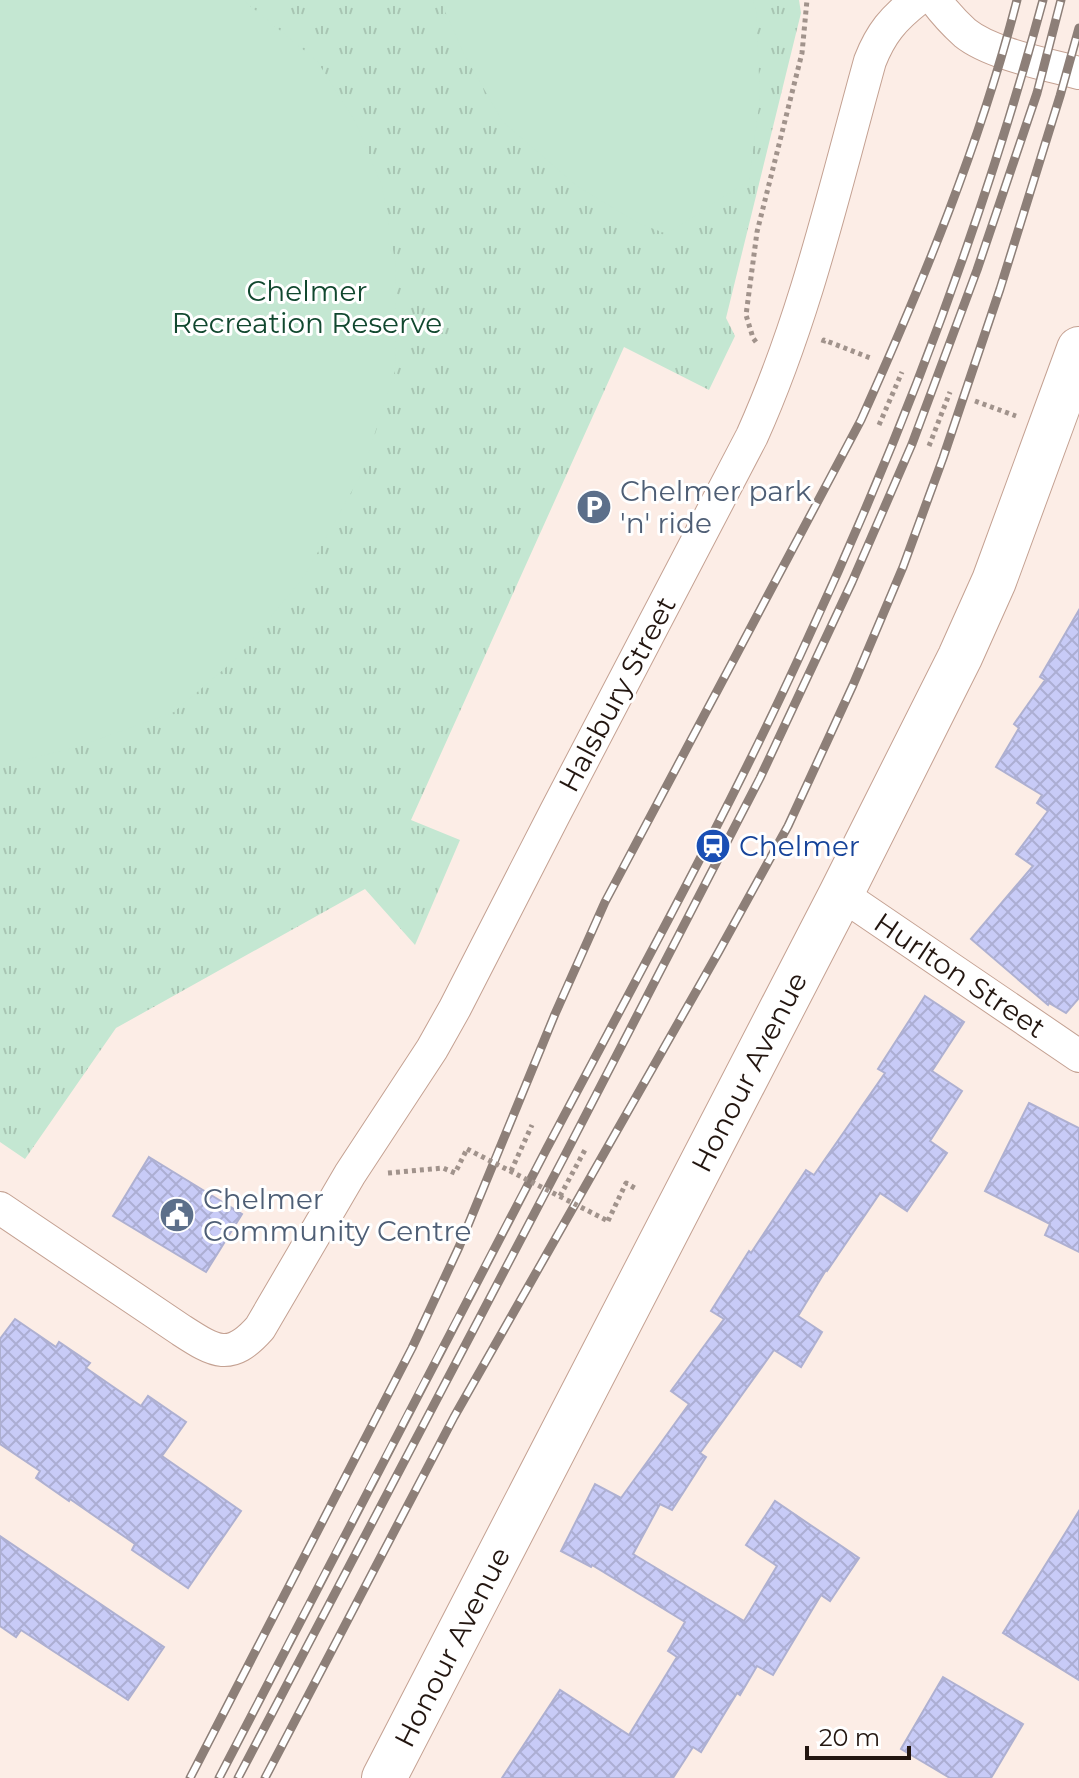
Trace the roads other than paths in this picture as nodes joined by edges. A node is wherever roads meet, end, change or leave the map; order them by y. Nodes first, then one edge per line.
1 (917, 0) edge
2 (935, 0) edge
3 (1079, 73) edge
4 (1079, 349) edge
5 (841, 894) junction
6 (1079, 1056) edge
7 (0, 1208) edge
8 (384, 1778) edge

1 - 7 street, Halsbury Street
2 - 3 street
4 - 5 main road, Honour Avenue
5 - 6 street, Hurlton Street
5 - 8 main road, Honour Avenue

